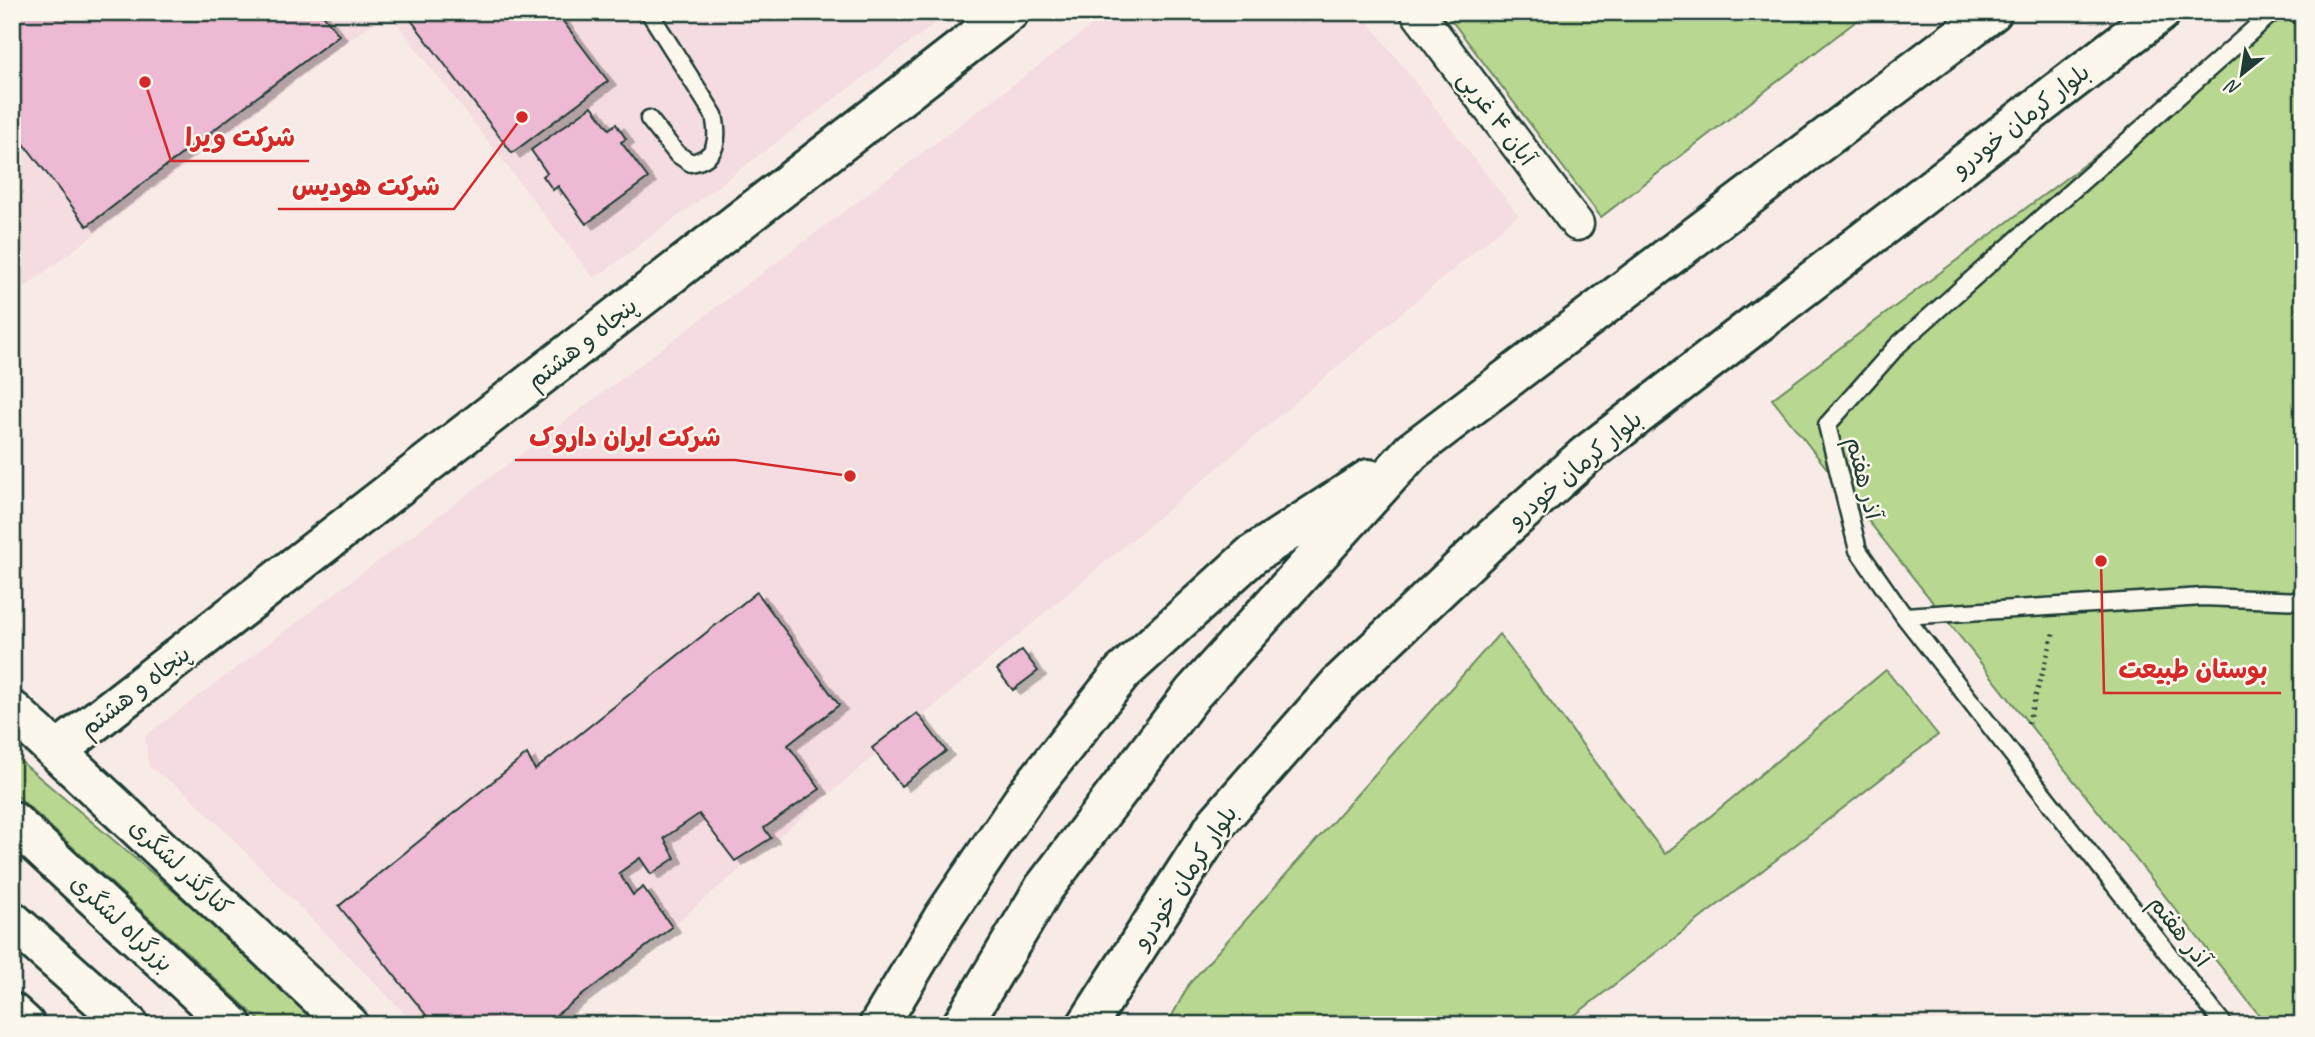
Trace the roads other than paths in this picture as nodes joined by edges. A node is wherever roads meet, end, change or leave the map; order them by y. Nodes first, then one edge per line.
1 (649, 12) edge
2 (1009, 12) edge
3 (1417, 12) edge
4 (1992, 12) edge
5 (2161, 12) edge
6 (2273, 12) edge
7 (649, 119) dead end
8 (1577, 224) dead end
9 (1412, 451) junction
10 (2303, 601) edge
11 (1904, 615) junction
12 (29, 727) edge
13 (12, 821) edge
14 (12, 921) edge
15 (12, 1013) edge
16 (25, 1025) edge
17 (129, 1025) edge
18 (232, 1025) edge
19 (349, 1025) edge
20 (879, 1025) edge
21 (962, 1025) edge
22 (1087, 1025) edge
23 (2224, 1025) edge

1 - 7 lane
2 - 12 main road, پنجاه و هشتم
3 - 8 street, آبان ۴ غربی
4 - 9 main road
5 - 22 main road, بلوار کرمان خودرو
6 - 11 lane, آذر هفتم
9 - 20 main road
9 - 21 main road
10 - 11 lane
11 - 23 lane, آذر هفتم
12 - 19 main road, کنارگذر لشگری
13 - 18 main road, بزرگراه لشگری
14 - 17 main road
15 - 16 main road

